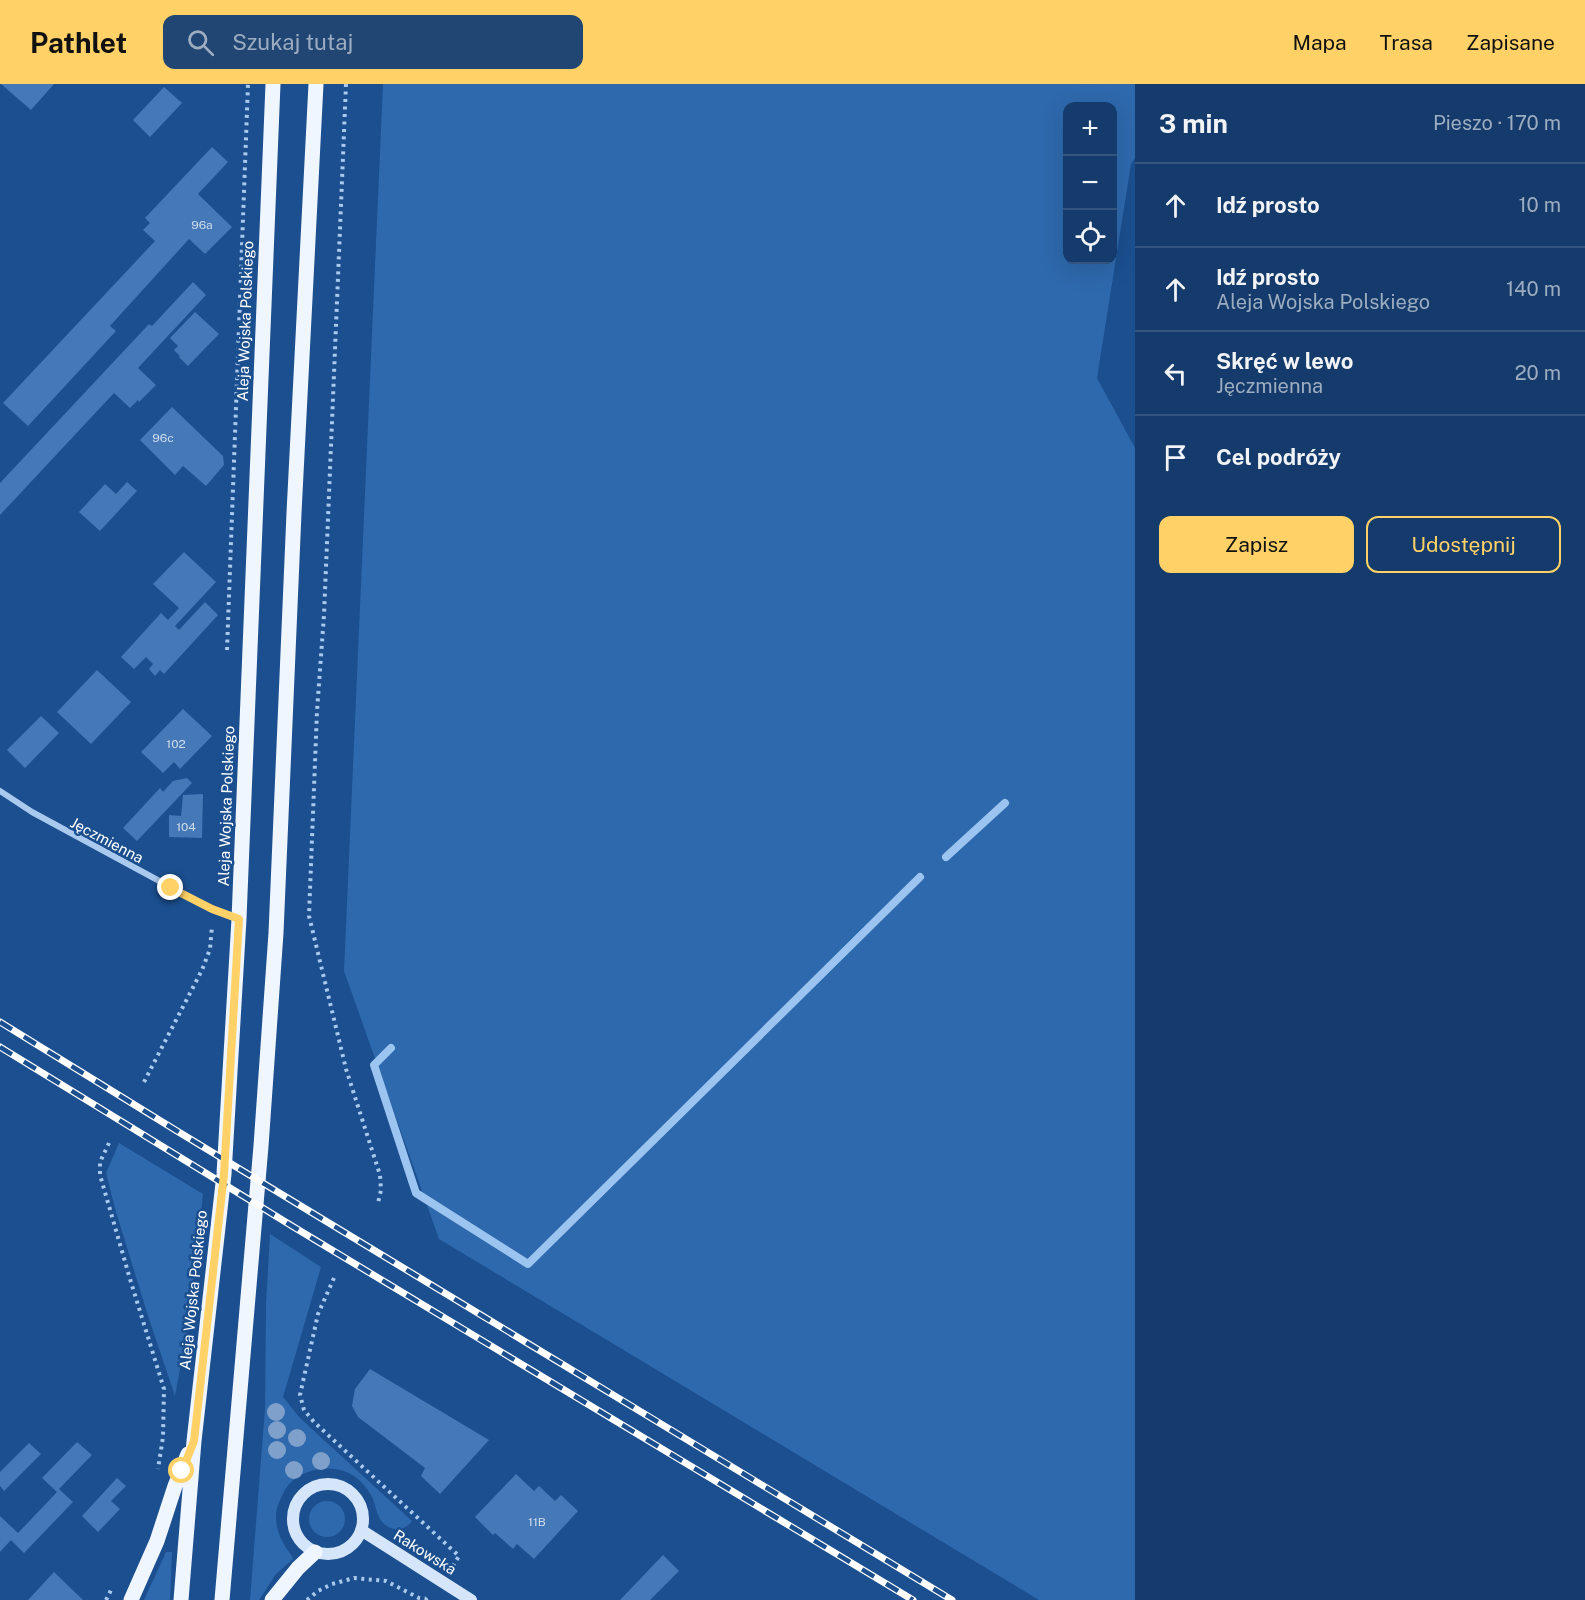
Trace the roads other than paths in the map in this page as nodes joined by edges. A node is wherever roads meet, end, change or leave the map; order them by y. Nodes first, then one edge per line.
1 (273, 84) edge
2 (316, 84) edge
3 (0, 791) edge
4 (239, 919) junction
5 (194, 1441) junction
6 (361, 1530) junction
7 (315, 1552) junction
8 (131, 1600) edge
9 (182, 1600) edge
10 (222, 1600) edge
11 (272, 1600) edge
12 (471, 1600) edge

1 - 4 main road, Aleja Wojska Polskiego
2 - 10 main road
3 - 4 street, Jęczmienna
4 - 5 main road, Aleja Wojska Polskiego
5 - 8 main road
5 - 9 main road, Aleja Wojska Polskiego
6 - 7 street
6 - 7 street
6 - 12 street, Rakowska
7 - 11 main road

